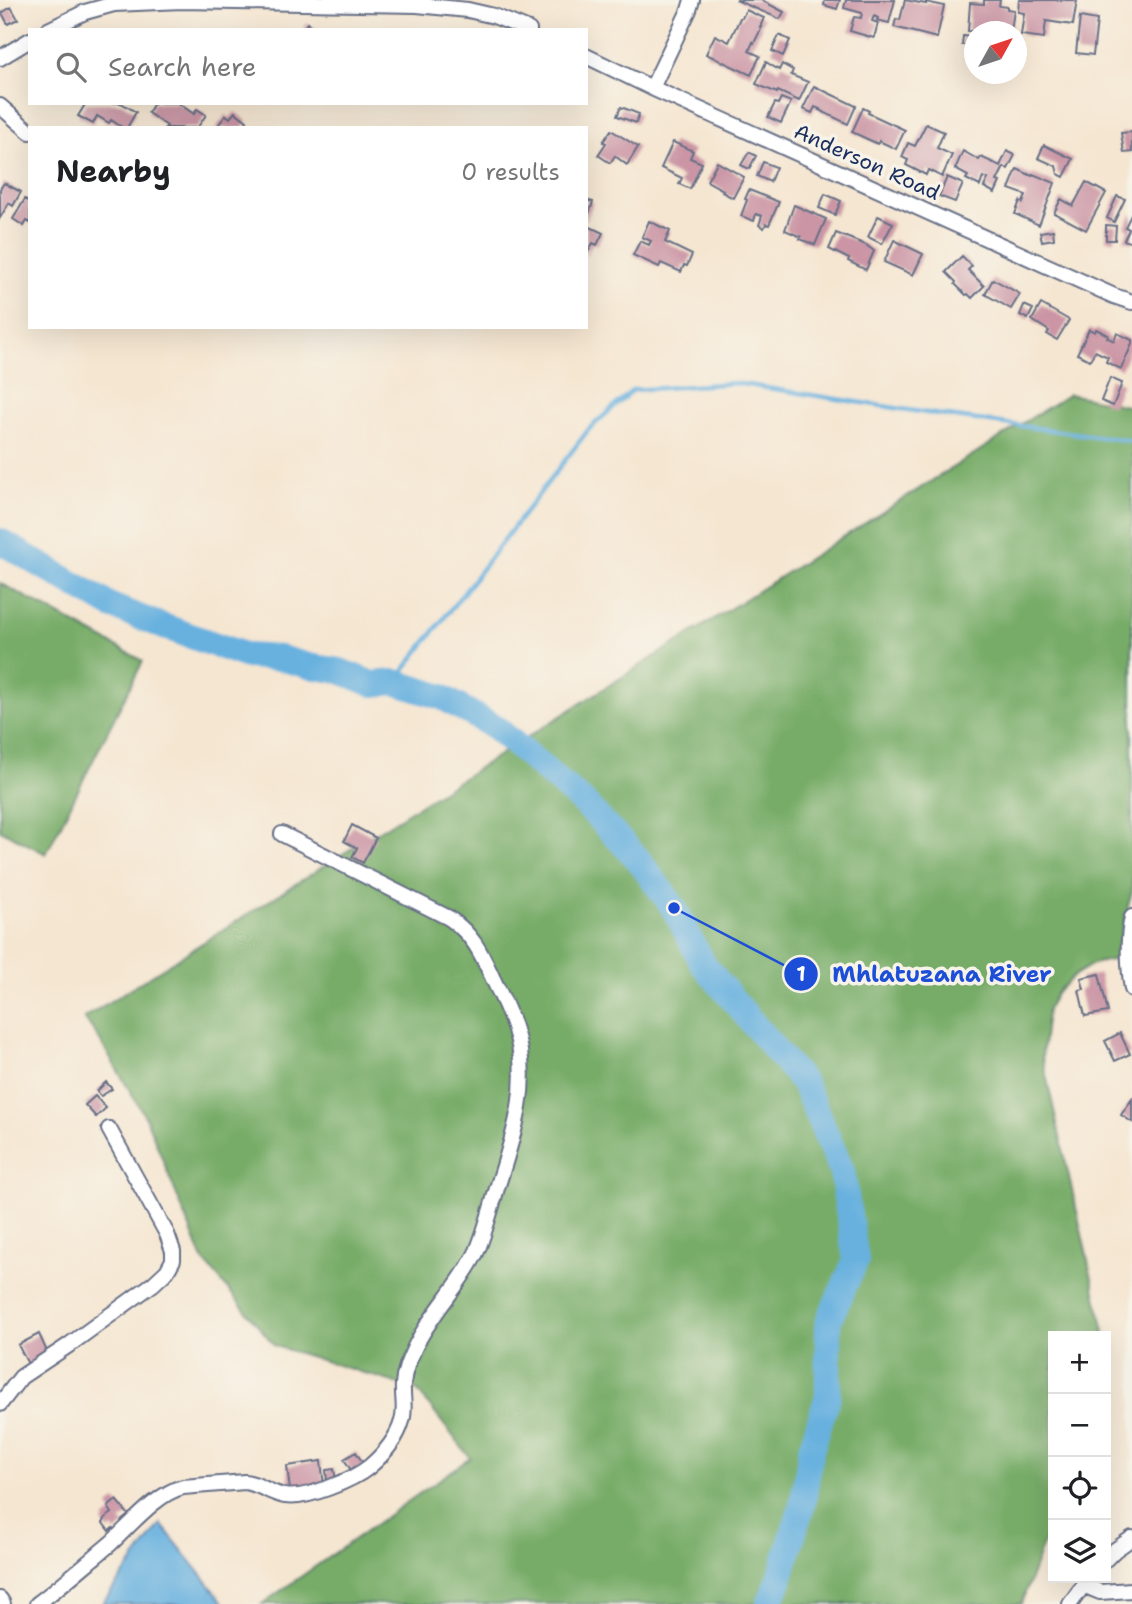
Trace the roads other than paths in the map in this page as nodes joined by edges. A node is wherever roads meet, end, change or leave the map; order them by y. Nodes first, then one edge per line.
1 (693, 4) edge
2 (52, 28) edge
3 (524, 28) edge
4 (28, 41) edge
5 (588, 57) edge
6 (0, 58) edge
7 (652, 88) junction
8 (0, 106) edge
9 (28, 130) edge
10 (1132, 302) edge
11 (282, 834) dead end
12 (1132, 917) edge
13 (1132, 989) edge
14 (109, 1129) dead end
15 (0, 1404) edge
16 (1132, 1538) edge
17 (1111, 1554) edge
18 (1085, 1583) edge
19 (1089, 1583) edge
20 (1132, 1590) edge
21 (0, 1599) edge
22 (3, 1604) edge
23 (37, 1604) edge
24 (1070, 1604) edge

1 - 7 street
2 - 3 street
4 - 6 street
5 - 7 street, Anderson Road
7 - 10 street, Anderson Road
8 - 9 street
11 - 23 street
12 - 13 street
14 - 15 street
16 - 17 street
18 - 24 street
19 - 20 street
21 - 22 street

